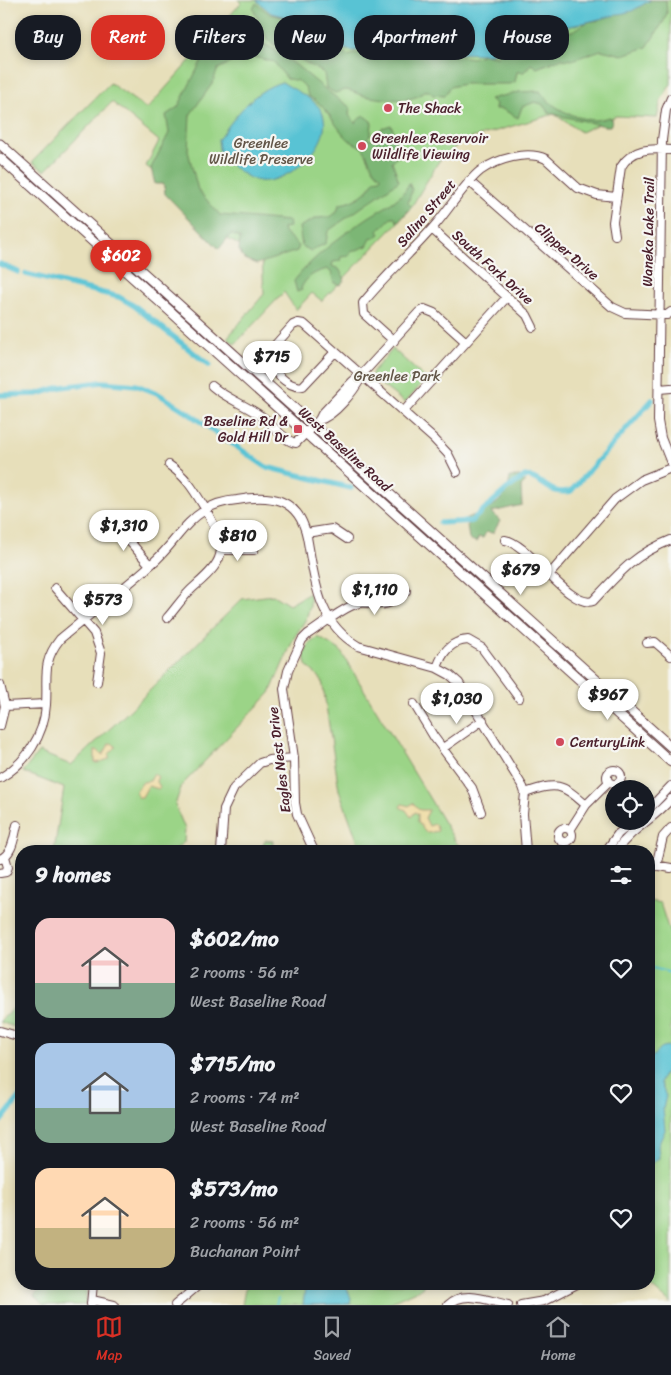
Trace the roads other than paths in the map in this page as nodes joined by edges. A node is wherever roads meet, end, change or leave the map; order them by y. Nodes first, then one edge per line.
1 (671, 98) edge
2 (0, 144) edge
3 (662, 149) junction
4 (671, 150) edge
5 (0, 158) edge
6 (469, 181) junction
7 (616, 196) junction
8 (432, 229) junction
9 (615, 235) dead end
10 (118, 249) junction
11 (111, 257) junction
12 (507, 297) junction
13 (671, 312) edge
14 (659, 315) junction
15 (533, 327) dead end
16 (394, 341) junction
17 (466, 342) junction
18 (335, 352) junction
19 (362, 375) junction
20 (212, 386) dead end
21 (671, 388) edge
22 (659, 389) junction
23 (404, 411) junction
24 (317, 423) junction
25 (306, 433) junction
26 (671, 463) edge
27 (170, 466) dead end
28 (457, 472) dead end
29 (205, 510) junction
30 (111, 527) dead end
31 (306, 533) junction
32 (347, 539) dead end
33 (505, 540) dead end
34 (671, 540) edge
35 (222, 550) junction
36 (254, 550) dead end
37 (149, 564) junction
38 (549, 575) junction
39 (55, 588) dead end
40 (406, 591) dead end
41 (166, 618) dead end
42 (84, 619) junction
43 (329, 620) junction
44 (647, 643) dead end
45 (671, 656) edge
46 (437, 668) junction
47 (97, 682) dead end
48 (0, 685) edge
49 (519, 698) dead end
50 (46, 704) junction
51 (414, 704) dead end
52 (5, 706) junction
53 (483, 720) junction
54 (0, 726) edge
55 (671, 747) edge
56 (443, 748) junction
57 (294, 758) junction
58 (671, 762) edge
59 (0, 778) edge
60 (605, 786) edge
61 (671, 786) edge
62 (525, 793) junction
63 (671, 799) edge
64 (655, 803) edge
65 (586, 805) junction
66 (482, 812) dead end
67 (17, 825) dead end
68 (671, 828) edge
69 (570, 830) dead end
70 (625, 830) edge
71 (611, 843) joint
72 (221, 845) edge
73 (311, 845) edge
74 (526, 845) edge
75 (613, 845) edge
76 (621, 845) edge
77 (3, 858) edge
78 (655, 859) edge
79 (655, 865) edge
80 (671, 868) edge
81 (0, 873) edge
82 (0, 1031) edge
83 (15, 1035) edge
84 (193, 1290) edge
85 (565, 1290) edge
86 (92, 1302) edge
87 (481, 1302) edge
88 (114, 1305) edge
89 (175, 1305) edge
90 (448, 1305) edge
91 (508, 1305) edge
92 (521, 1305) edge

1 - 3 street, Waneka Lake Trail
2 - 10 main road, West Baseline Road
3 - 4 street
3 - 7 street
3 - 14 street, Waneka Lake Trail
5 - 11 main road, West Baseline Road
6 - 7 street, Salina Street
6 - 8 street, Salina Street
6 - 14 street, Clipper Drive
7 - 9 street
8 - 12 street, South Fork Drive
8 - 16 street, Salina Street
10 - 11 main road
10 - 24 main road, West Baseline Road
11 - 25 main road, West Baseline Road
12 - 15 street, South Fork Drive
12 - 17 street
13 - 14 street
14 - 22 street, Waneka Lake Trail
16 - 17 street
16 - 19 street
17 - 23 street
18 - 18 street
18 - 19 street
19 - 23 street
19 - 24 street
20 - 25 street
21 - 22 street
22 - 26 street, Waneka Lake Trail
23 - 28 street
24 - 25 street
24 - 55 main road, West Baseline Road
25 - 58 main road, West Baseline Road
26 - 38 street
27 - 29 street
29 - 31 street
29 - 35 street
29 - 37 street
30 - 37 street
31 - 32 street
31 - 43 street
33 - 38 street
34 - 38 street
35 - 36 street
35 - 41 street
37 - 42 street
39 - 42 street
40 - 43 street, Eagles Nest Drive
42 - 47 street
42 - 50 street
43 - 46 street
43 - 57 street, Eagles Nest Drive
44 - 45 street
46 - 49 street
46 - 53 street
48 - 52 street
50 - 52 street
50 - 59 street
51 - 56 street
52 - 54 street
53 - 56 street
53 - 62 street
56 - 66 street
57 - 72 street
57 - 73 street, Eagles Nest Drive
60 - 65 street
61 - 64 street
62 - 65 street
62 - 74 street
63 - 76 street
65 - 69 street
67 - 77 street
68 - 78 street
70 - 71 street
71 - 75 street
77 - 81 street
79 - 80 street
82 - 83 street
84 - 89 street
85 - 92 street
86 - 88 street
87 - 90 street
87 - 91 street

